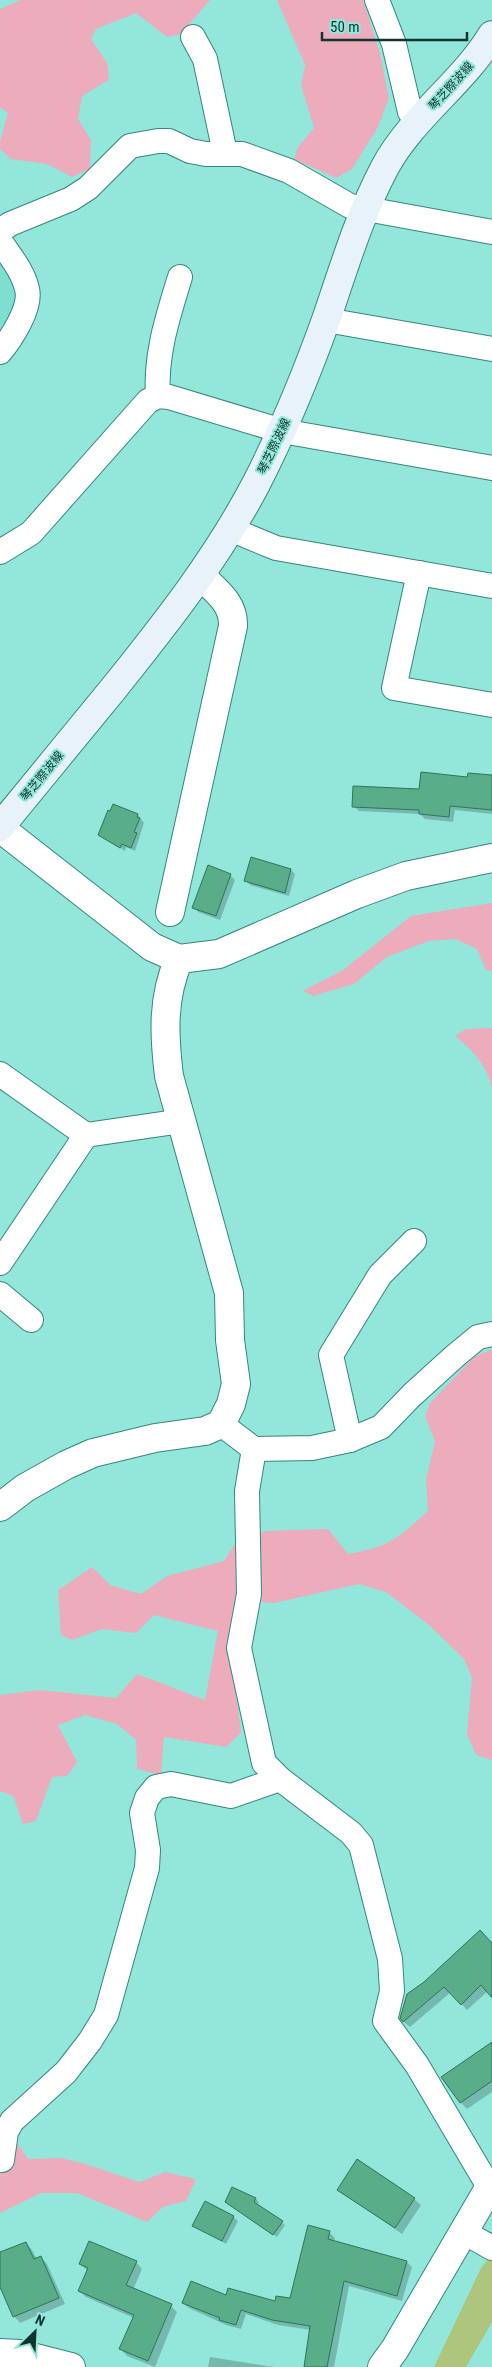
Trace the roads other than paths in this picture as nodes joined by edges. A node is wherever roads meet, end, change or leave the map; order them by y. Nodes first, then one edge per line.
1 (377, 0) edge
2 (492, 35) edge
3 (193, 38) dead end
4 (418, 123) junction
5 (224, 153) junction
6 (366, 209) junction
7 (0, 230) edge
8 (492, 232) edge
9 (0, 241) edge
10 (180, 277) dead end
11 (326, 320) junction
12 (492, 348) edge
13 (0, 352) edge
14 (158, 396) junction
15 (282, 431) junction
16 (492, 468) edge
17 (230, 529) junction
18 (0, 552) edge
19 (419, 573) junction
20 (201, 576) junction
21 (492, 586) edge
22 (492, 705) edge
23 (0, 827) edge
24 (492, 858) edge
25 (170, 912) dead end
26 (180, 959) junction
27 (0, 1074) edge
28 (182, 1121) junction
29 (86, 1135) junction
30 (414, 1241) dead end
31 (0, 1263) edge
32 (0, 1294) edge
33 (31, 1320) dead end
34 (492, 1334) edge
35 (221, 1424) junction
36 (350, 1440) junction
37 (254, 1449) junction
38 (0, 1507) edge
39 (280, 1779) junction
40 (2, 2160) dead end
41 (490, 2185) edge
42 (476, 2239) edge
43 (0, 2353) edge
44 (71, 2367) edge
45 (382, 2367) edge

1 - 4 street
2 - 4 main road, 琴芝際波線
3 - 5 street
4 - 6 main road, 琴芝際波線
5 - 6 street
5 - 7 street
6 - 8 street
6 - 11 main road, 琴芝際波線
9 - 13 street
10 - 14 street
11 - 12 street
11 - 15 main road, 琴芝際波線
14 - 15 street
14 - 18 street
15 - 16 street
15 - 17 main road, 琴芝際波線
17 - 19 street
17 - 20 main road, 琴芝際波線
19 - 21 street
19 - 22 street
20 - 23 main road, 琴芝際波線
20 - 25 street
23 - 26 street
24 - 26 street
26 - 28 street
27 - 29 street
28 - 29 street
28 - 35 street
29 - 31 street
30 - 36 street
32 - 33 street
34 - 36 street
35 - 37 street
35 - 38 street
36 - 37 street
37 - 39 street
39 - 40 street
39 - 41 street
41 - 42 street
42 - 45 street
43 - 44 street

